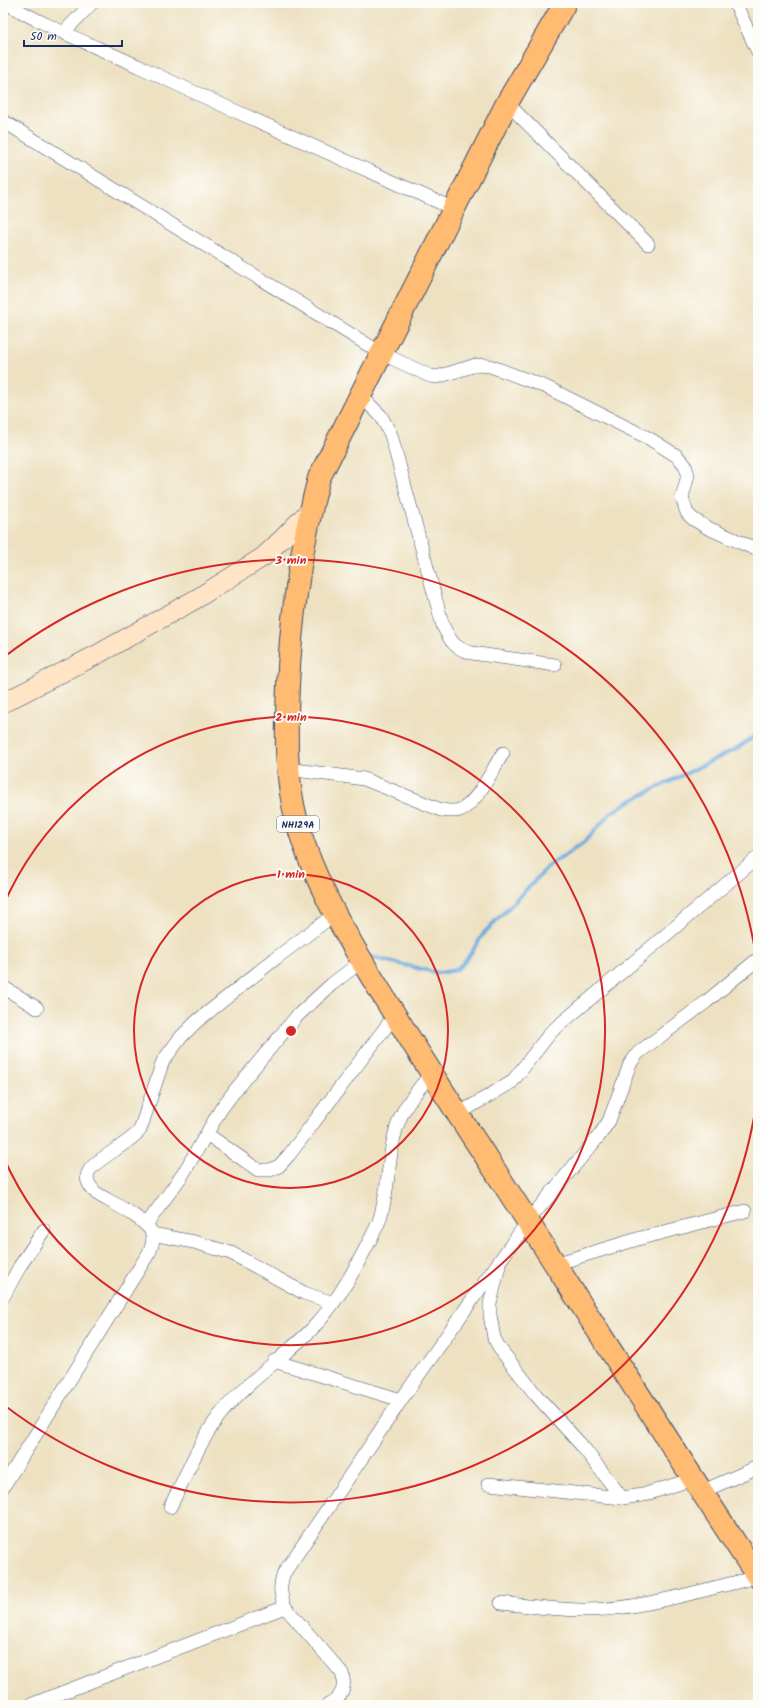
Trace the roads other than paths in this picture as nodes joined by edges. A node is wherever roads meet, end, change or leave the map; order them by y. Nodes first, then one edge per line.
1 (6, 3) edge
2 (92, 3) edge
3 (565, 3) edge
4 (735, 3) edge
5 (64, 32) junction
6 (758, 52) edge
7 (508, 103) junction
8 (3, 121) edge
9 (454, 209) junction
10 (648, 244) dead end
11 (381, 353) junction
12 (360, 395) junction
13 (311, 509) junction
14 (758, 550) edge
15 (555, 665) dead end
16 (3, 703) edge
17 (503, 753) dead end
18 (288, 769) junction
19 (758, 857) edge
20 (335, 914) junction
21 (758, 959) edge
22 (362, 961) junction
23 (3, 987) edge
24 (37, 1008) dead end
25 (395, 1015) junction
26 (431, 1073) junction
27 (458, 1114) junction
28 (206, 1134) junction
29 (745, 1211) dead end
30 (528, 1221) junction
31 (44, 1230) dead end
32 (149, 1230) junction
33 (500, 1260) junction
34 (555, 1264) junction
35 (3, 1297) edge
36 (334, 1303) junction
37 (274, 1362) junction
38 (401, 1400) junction
39 (758, 1467) edge
40 (488, 1484) dead end
41 (697, 1486) junction
42 (3, 1487) edge
43 (622, 1498) junction
44 (170, 1507) dead end
45 (758, 1577) edge
46 (501, 1604) dead end
47 (285, 1607) junction
48 (30, 1705) edge
49 (328, 1705) edge

1 - 5 street
2 - 5 street
3 - 7 highway, NH129A
4 - 6 street
5 - 9 street
7 - 9 highway, NH129A
7 - 10 street
8 - 11 street
9 - 11 highway, NH129A
11 - 12 highway, NH129A
11 - 14 street
12 - 13 highway, NH129A
12 - 15 street
13 - 16 street
13 - 18 highway, NH129A
17 - 18 street
18 - 20 highway, NH129A
19 - 27 street
20 - 22 highway, NH129A
20 - 32 street
21 - 30 street
22 - 25 highway, NH129A
22 - 28 street
23 - 24 street
25 - 26 highway, NH129A
25 - 28 street
26 - 27 highway, NH129A
26 - 36 street
27 - 30 highway, NH129A
28 - 32 street
29 - 34 street
30 - 33 street
30 - 34 highway, NH129A
31 - 35 street
32 - 36 street
32 - 42 street
33 - 38 street
33 - 43 street
34 - 41 highway, NH129A
36 - 37 street
37 - 38 street
37 - 44 street
38 - 47 street
39 - 41 street
40 - 43 street
41 - 43 street
41 - 45 highway, NH129A
45 - 46 street
47 - 48 street
47 - 49 street

